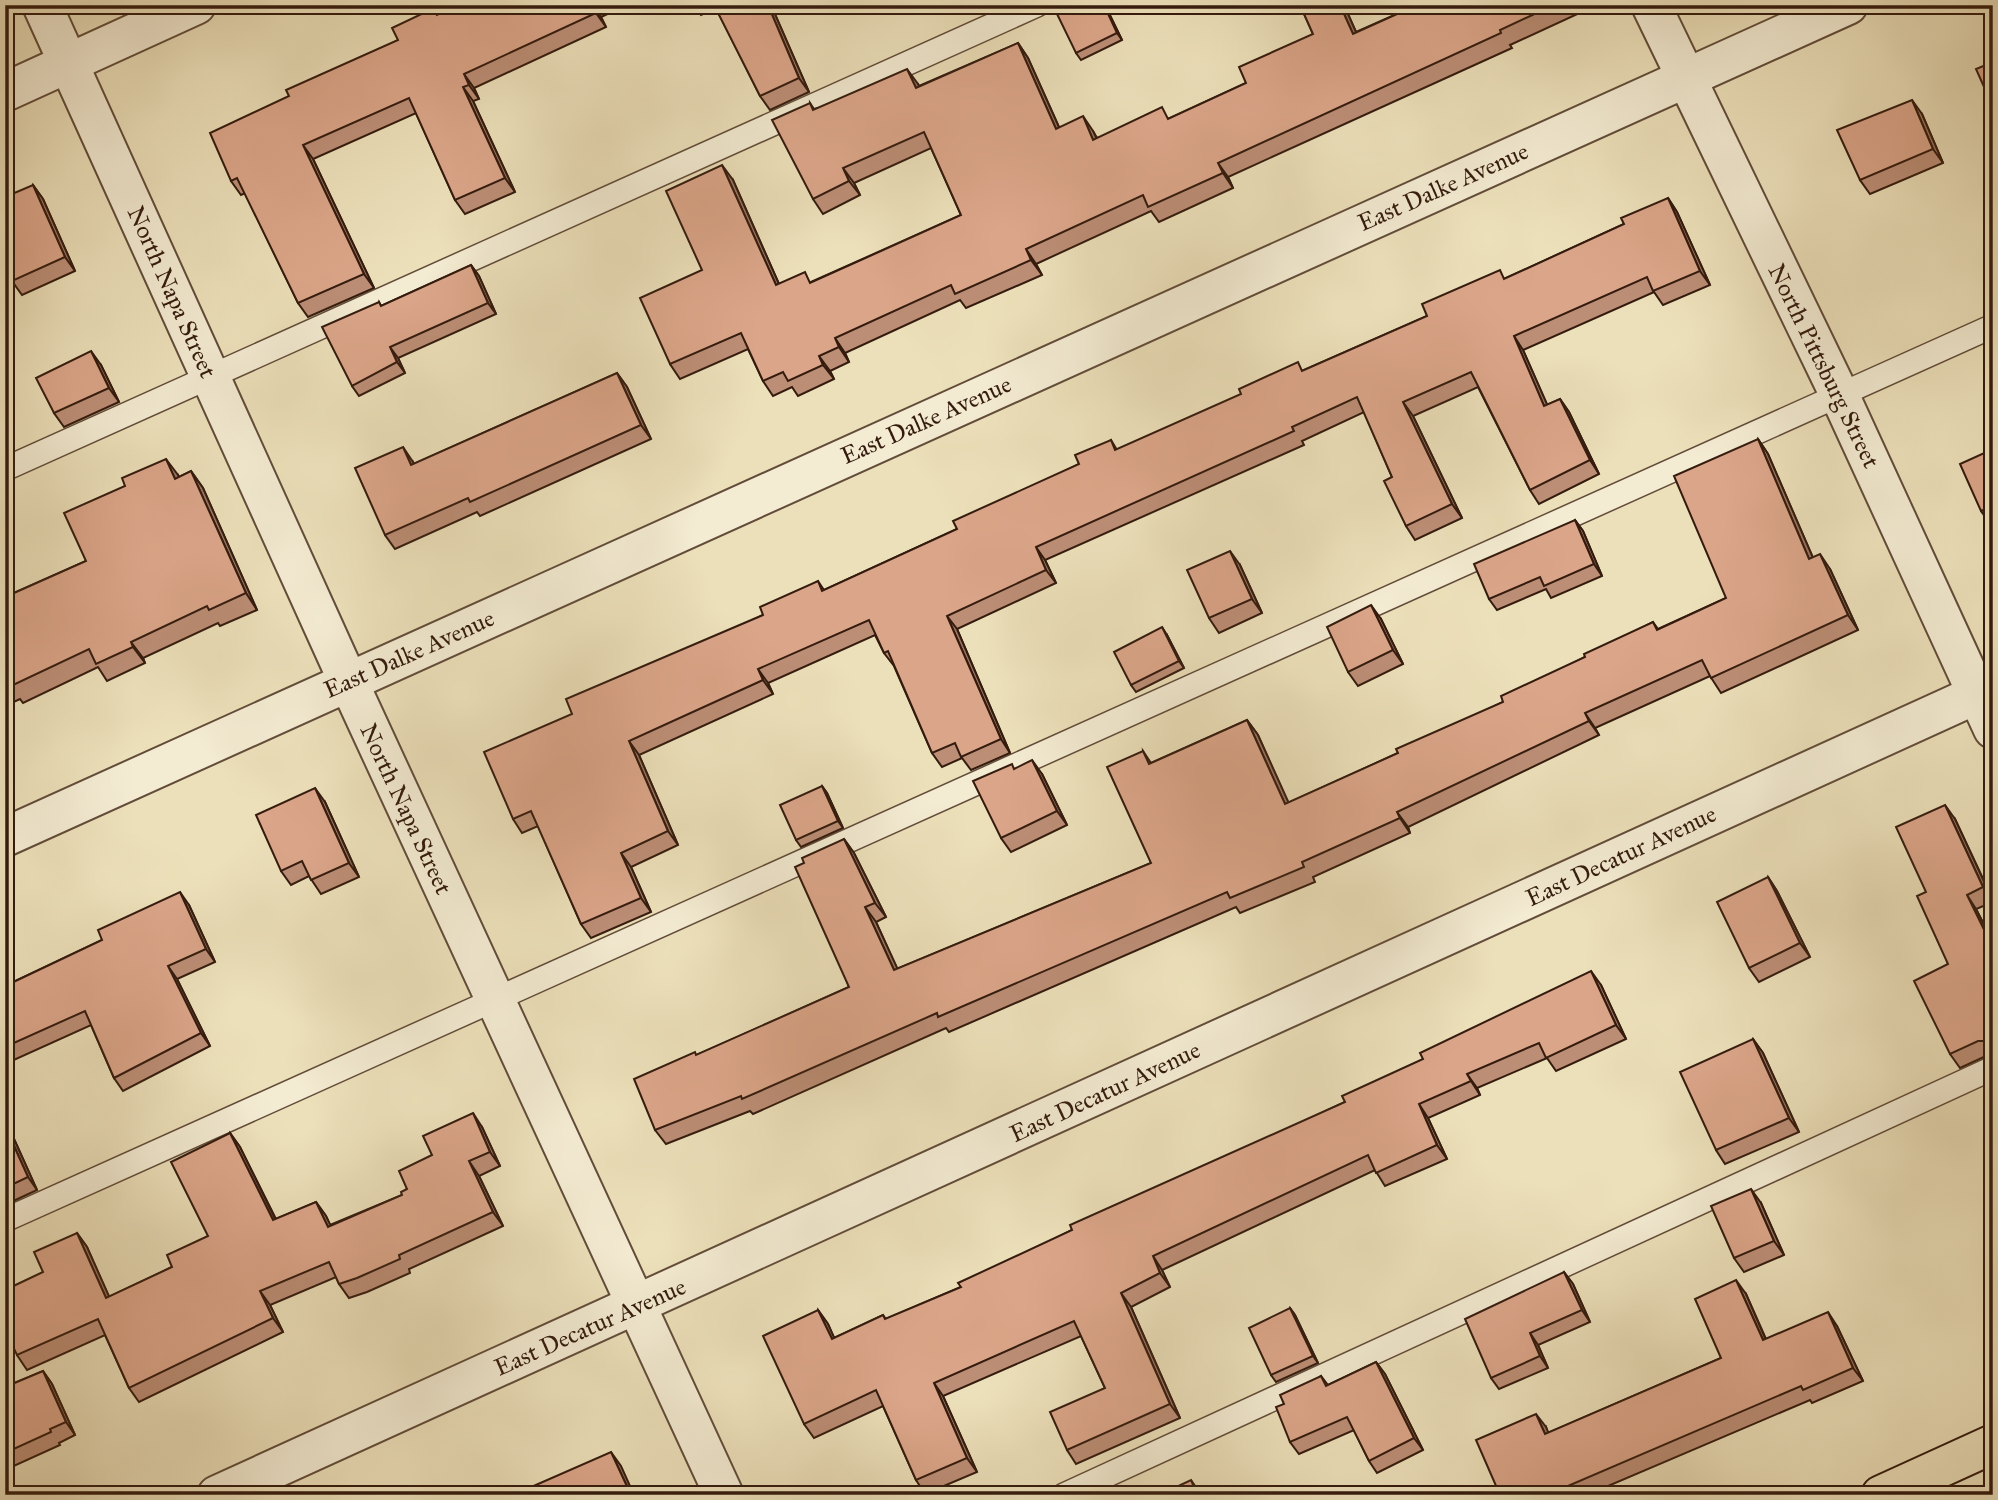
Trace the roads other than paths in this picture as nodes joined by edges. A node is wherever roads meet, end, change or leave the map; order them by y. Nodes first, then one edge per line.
1 (43, 5) edge
2 (196, 5) edge
3 (1037, 5) edge
4 (1651, 5) edge
5 (1848, 5) edge
6 (69, 63) junction
7 (1684, 78) junction
8 (5, 92) edge
9 (1993, 326) edge
10 (210, 377) junction
11 (1839, 394) junction
12 (5, 469) edge
13 (348, 681) junction
14 (1985, 691) edge
15 (1993, 730) edge
16 (5, 837) edge
17 (495, 1000) junction
18 (1993, 1068) edge
19 (5, 1220) edge
20 (637, 1306) junction
21 (1993, 1444) edge
22 (1887, 1493) edge
23 (217, 1495) edge
24 (724, 1495) edge
25 (1065, 1495) edge

1 - 6 street, North Napa Street
2 - 6 street
3 - 10 lane
4 - 7 street, North Pittsburg Street
5 - 7 street, East Dalke Avenue
6 - 8 street
6 - 10 street, North Napa Street
7 - 11 street, North Pittsburg Street
7 - 13 street, East Dalke Avenue
9 - 11 lane
10 - 12 lane
10 - 13 street, North Napa Street
11 - 14 street, North Pittsburg Street
11 - 17 lane
13 - 16 street, East Dalke Avenue
13 - 17 street, North Napa Street
14 - 15 street, North Pittsburg Street
14 - 20 street, East Decatur Avenue
17 - 19 lane
17 - 20 street, North Napa Street
18 - 25 lane
20 - 23 street, East Decatur Avenue
20 - 24 street, North Napa Street
21 - 22 main road

